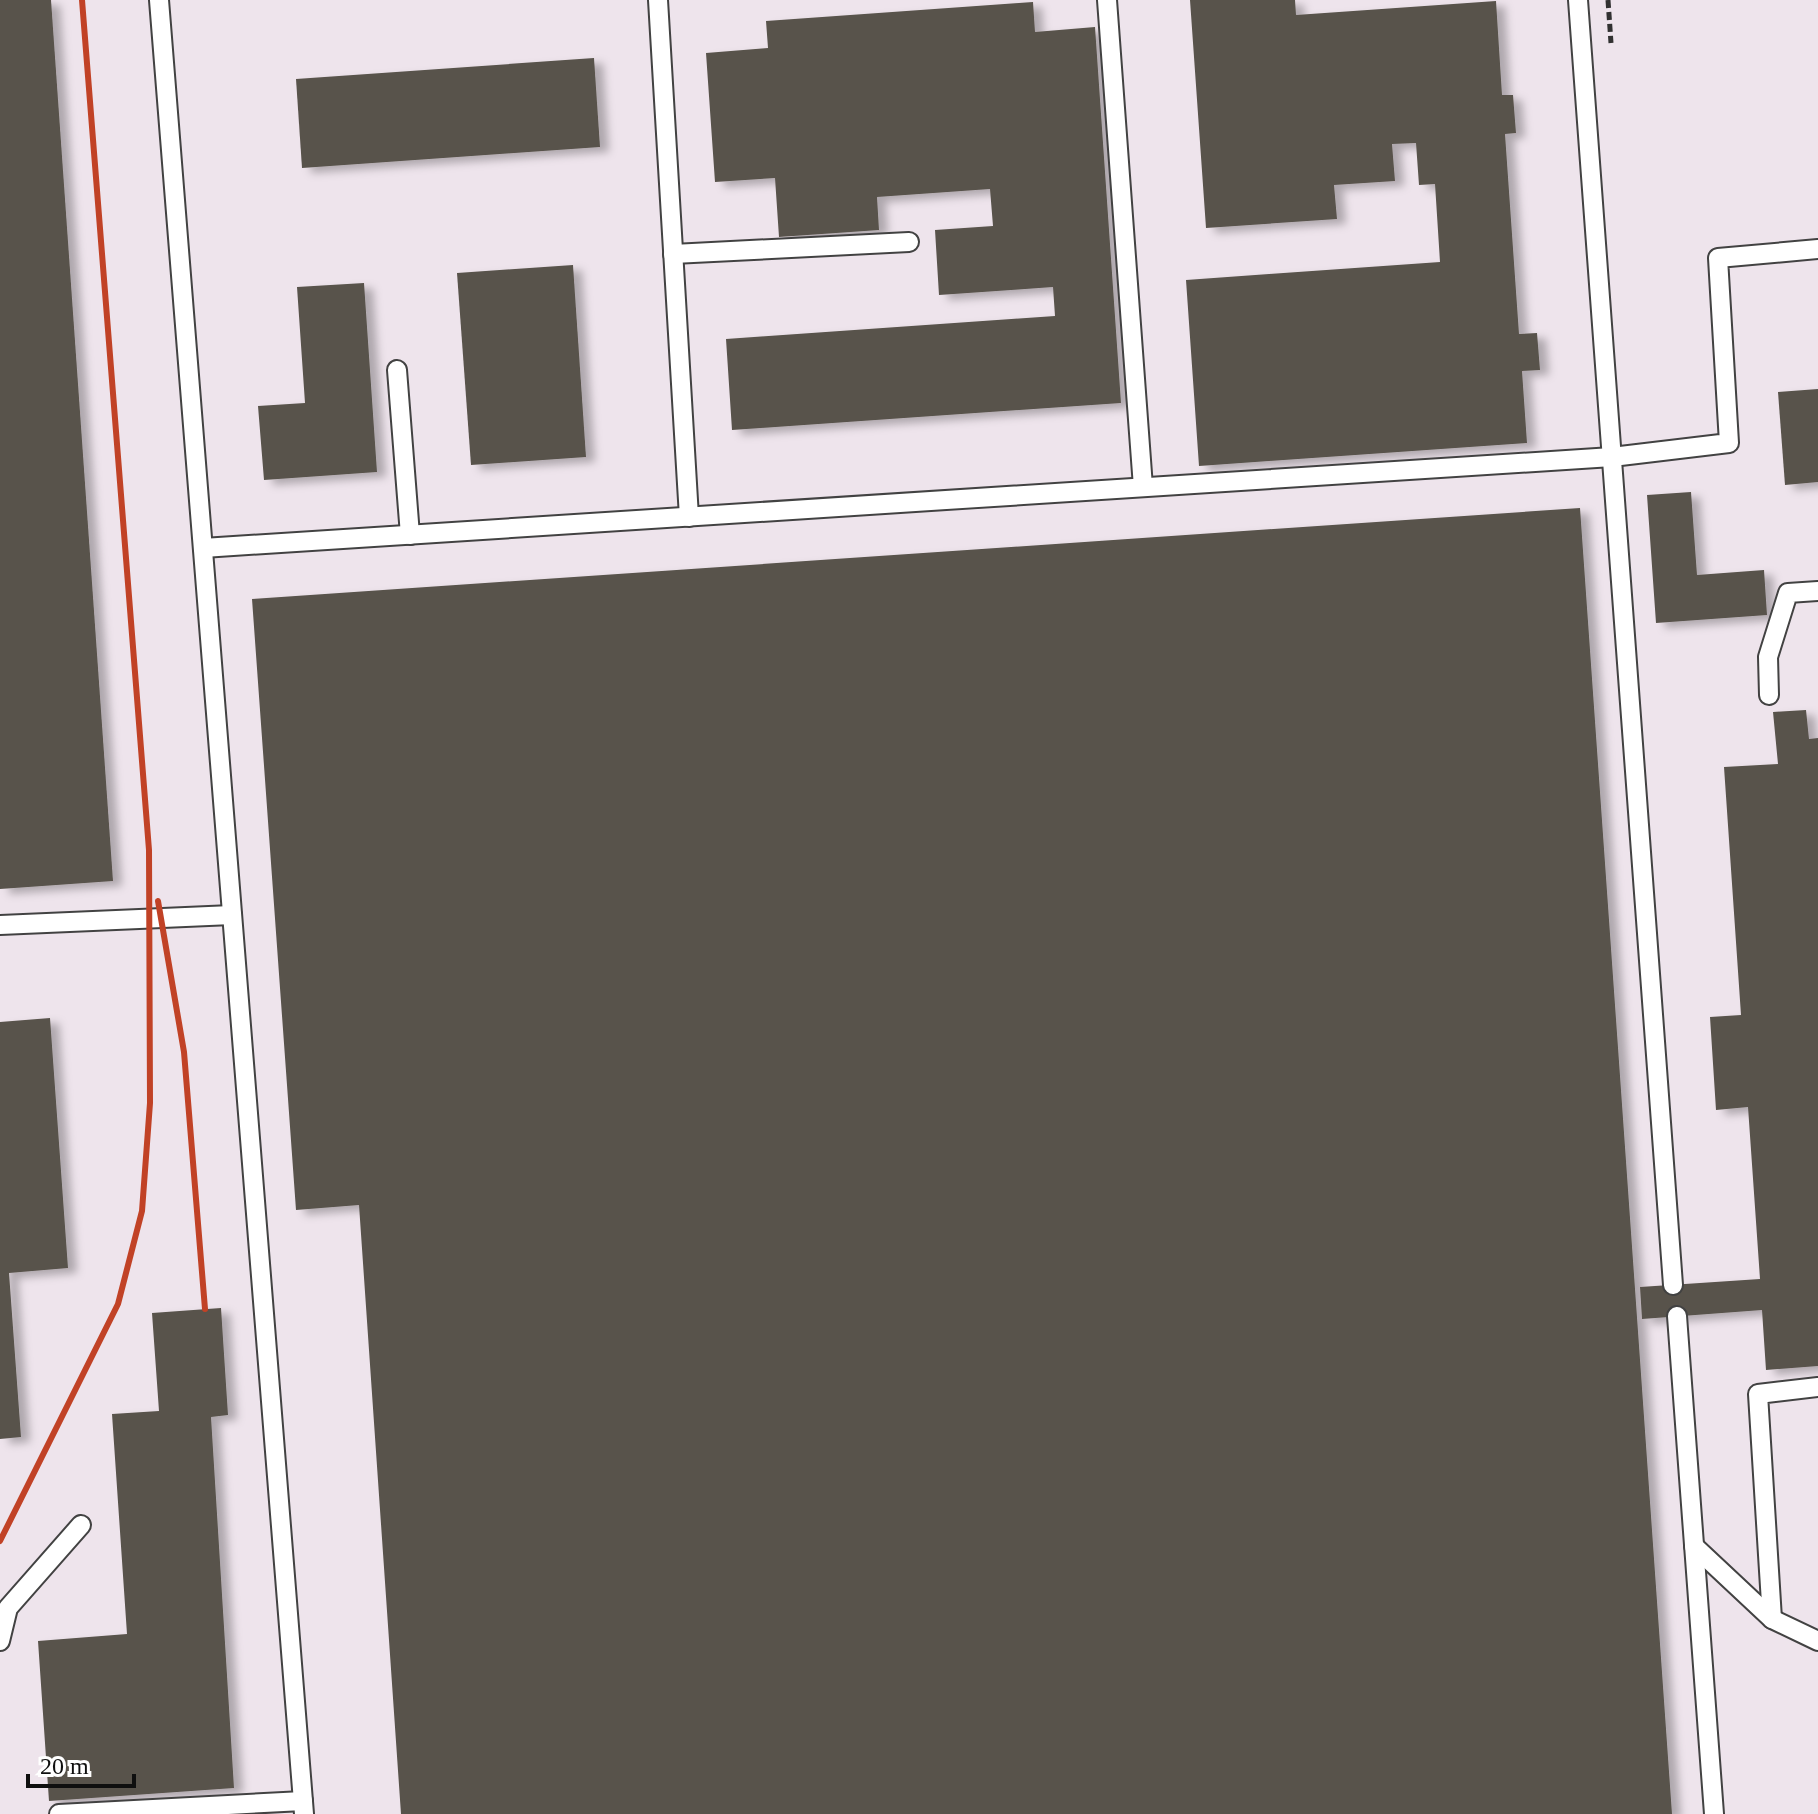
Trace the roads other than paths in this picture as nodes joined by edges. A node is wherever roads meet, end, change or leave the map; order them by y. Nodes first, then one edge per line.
1 (159, 0) edge
2 (658, 0) edge
3 (1107, 0) edge
4 (1578, 0) edge
5 (909, 242) dead end
6 (1818, 249) edge
7 (673, 254) junction
8 (397, 370) dead end
9 (1612, 457) junction
10 (1143, 487) junction
11 (689, 517) junction
12 (410, 535) junction
13 (203, 548) junction
14 (1818, 591) edge
15 (1769, 695) dead end
16 (232, 915) junction
17 (0, 925) edge
18 (1673, 1285) dead end
19 (1677, 1316) dead end
20 (1818, 1387) edge
21 (81, 1525) dead end
22 (1694, 1546) junction
23 (1772, 1619) junction
24 (0, 1641) edge
25 (1818, 1641) edge
26 (304, 1807) edge
27 (59, 1814) edge
28 (1714, 1814) edge

1 - 13 lane
2 - 7 lane
3 - 10 lane
4 - 9 lane
5 - 7 lane
6 - 9 lane
7 - 11 lane
8 - 12 lane
9 - 10 lane
9 - 18 lane
10 - 11 lane
11 - 12 lane
12 - 13 lane
13 - 16 lane
14 - 15 lane
16 - 17 lane
16 - 26 lane
19 - 22 lane
20 - 23 lane
21 - 24 lane
22 - 23 lane
22 - 28 lane
23 - 25 lane
26 - 27 lane

